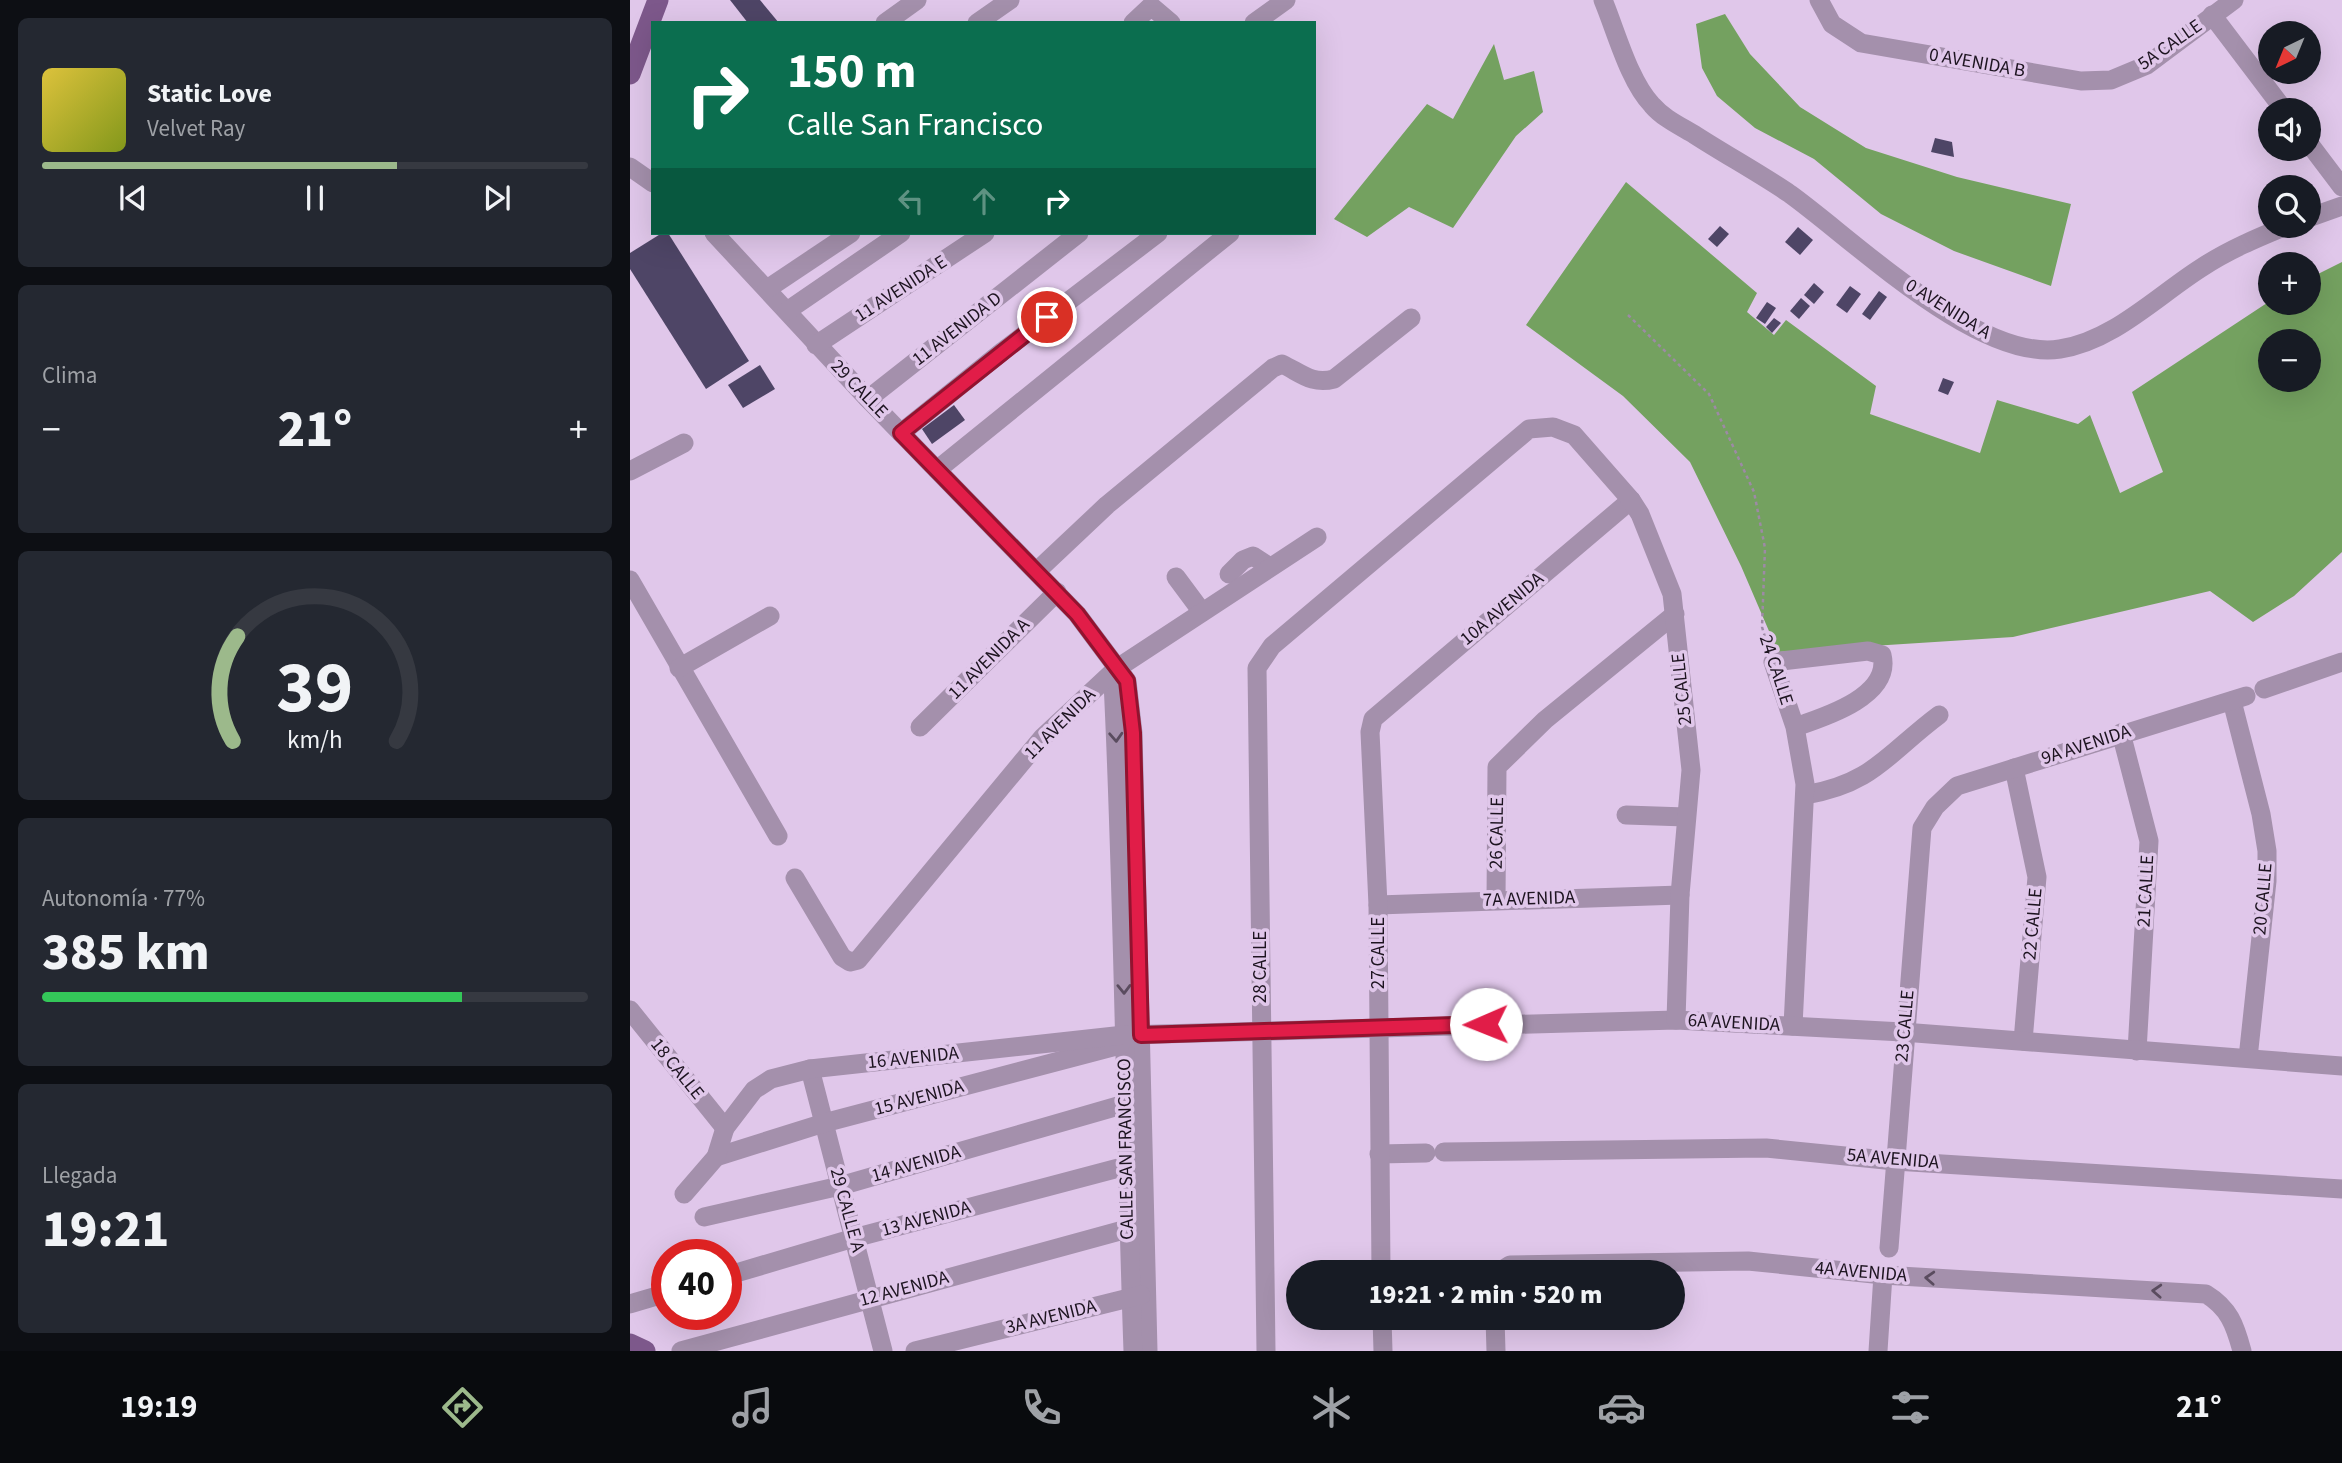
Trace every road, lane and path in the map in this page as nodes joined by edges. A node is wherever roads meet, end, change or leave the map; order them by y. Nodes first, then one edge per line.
1 (658, 0) edge
2 (917, 0) edge
3 (1010, 0) edge
4 (1286, 0) edge
5 (1603, 0) edge
6 (1819, 0) edge
7 (2234, 0) edge
8 (2212, 15) junction
9 (888, 21) edge
10 (980, 21) edge
11 (1135, 21) edge
12 (1169, 21) edge
13 (1257, 21) edge
14 (630, 74) edge
15 (2127, 75) joint
16 (2275, 98) edge
17 (2321, 159) edge
18 (630, 167) edge
19 (651, 182) edge
20 (2342, 187) edge
21 (2342, 206) edge
22 (2321, 213) edge
23 (716, 235) edge
24 (848, 235) edge
25 (898, 235) edge
26 (982, 235) edge
27 (1076, 235) edge
28 (1155, 235) edge
29 (1228, 235) edge
30 (2258, 237) edge
31 (767, 289) junction
32 (787, 311) junction
33 (1628, 315) dead end
34 (1411, 318) dead end
35 (816, 345) junction
36 (868, 399) junction
37 (901, 433) junction
38 (684, 443) dead end
39 (937, 470) junction
40 (630, 471) edge
41 (1631, 500) junction
42 (1317, 537) dead end
43 (1270, 567) junction
44 (1037, 571) junction
45 (1229, 574) dead end
46 (1176, 577) dead end
47 (630, 580) edge
48 (1057, 592) junction
49 (1202, 612) junction
50 (1675, 614) junction
51 (770, 616) dead end
52 (1773, 662) junction
53 (2342, 664) edge
54 (679, 668) junction
55 (1257, 668) joint
56 (1116, 669) junction
57 (2247, 696) junction
58 (1939, 715) dead end
59 (1373, 719) joint
60 (920, 727) dead end
61 (1795, 727) junction
62 (2122, 733) junction
63 (2014, 768) junction
64 (1805, 795) junction
65 (1935, 807) joint
66 (1626, 815) dead end
67 (1686, 817) junction
68 (778, 836) dead end
69 (795, 878) dead end
70 (1680, 895) junction
71 (1496, 900) junction
72 (1378, 905) junction
73 (630, 1010) edge
74 (1676, 1020) junction
75 (1378, 1026) junction
76 (1793, 1026) junction
77 (1260, 1030) junction
78 (1903, 1032) junction
79 (1130, 1038) junction
80 (2023, 1041) junction
81 (2137, 1051) junction
82 (2248, 1058) junction
83 (2342, 1066) edge
84 (810, 1069) junction
85 (1125, 1104) junction
86 (824, 1123) junction
87 (725, 1128) junction
88 (1379, 1154) junction
89 (716, 1157) junction
90 (1895, 1161) junction
91 (1126, 1166) junction
92 (840, 1186) junction
93 (2342, 1189) edge
94 (684, 1195) dead end
95 (704, 1217) dead end
96 (1127, 1228) junction
97 (854, 1238) junction
98 (1889, 1248) dead end
99 (1381, 1260) edge
100 (1685, 1262) edge
101 (742, 1271) edge
102 (1883, 1275) junction
103 (1138, 1295) junction
104 (651, 1298) edge
105 (869, 1298) junction
106 (630, 1304) edge
107 (1382, 1330) edge
108 (1495, 1330) edge
109 (630, 1343) edge
110 (645, 1351) edge
111 (681, 1351) edge
112 (883, 1351) edge
113 (915, 1351) edge
114 (1133, 1351) edge
115 (1147, 1351) edge
116 (1266, 1351) edge
117 (1383, 1351) edge
118 (1496, 1351) edge
119 (1878, 1351) edge
120 (2242, 1351) edge

1 - 14 main road
2 - 9 street
3 - 10 street
4 - 13 street
5 - 30 street, 0 AVENIDA A
6 - 15 street, 0 AVENIDA B
7 - 8 street, 5A CALLE
8 - 15 street, 5A CALLE
8 - 16 street, 5A CALLE
11 - 12 street
17 - 20 street
18 - 19 street
21 - 22 street
23 - 31 street, 29 CALLE
24 - 31 street
25 - 32 street
26 - 35 street, 11 AVENIDA E
27 - 36 street, 11 AVENIDA D
28 - 37 street
29 - 39 street
31 - 32 street, 29 CALLE
32 - 35 street, 29 CALLE
33 - 52 path, 24 CALLE
34 - 44 street
35 - 36 street, 29 CALLE
36 - 37 street, 29 CALLE
37 - 39 street, 29 CALLE
38 - 40 street
39 - 44 street, 29 CALLE
41 - 50 street, 25 CALLE
41 - 55 street, 25 CALLE
41 - 59 street, 10A AVENIDA
42 - 43 street, 11 AVENIDA
43 - 45 street
43 - 49 street, 11 AVENIDA
44 - 48 street, 29 CALLE
46 - 49 street
47 - 54 street
48 - 56 street, 29 CALLE
48 - 60 street, 11 AVENIDA A
49 - 56 street, 11 AVENIDA
50 - 67 street, 25 CALLE
50 - 71 street, 26 CALLE
51 - 54 street
52 - 61 street, 24 CALLE
52 - 61 street
53 - 57 street, 9A AVENIDA
54 - 68 street
55 - 77 street, 28 CALLE
56 - 69 street, 11 AVENIDA
56 - 79 street, CALLE SAN FRANCISCO
57 - 62 street, 9A AVENIDA
57 - 82 street, 20 CALLE
58 - 64 street
59 - 72 street, 27 CALLE
61 - 64 street, 24 CALLE
62 - 63 street, 9A AVENIDA
62 - 81 street, 21 CALLE
63 - 65 street, 9A AVENIDA
63 - 80 street, 22 CALLE
64 - 76 street, 24 CALLE
65 - 78 street, 23 CALLE
66 - 67 street
67 - 70 street, 25 CALLE
70 - 71 street, 7A AVENIDA
70 - 74 street, 25 CALLE
71 - 72 street, 7A AVENIDA
72 - 75 street, 27 CALLE
73 - 87 street, 18 CALLE
74 - 75 street, 6A AVENIDA
74 - 76 street, 6A AVENIDA
75 - 77 street, 6A AVENIDA
75 - 88 street, 27 CALLE
76 - 78 street, 6A AVENIDA
77 - 79 street, 6A AVENIDA
77 - 116 street, 28 CALLE
78 - 80 street, 6A AVENIDA
78 - 90 street, 23 CALLE
79 - 84 street, 16 AVENIDA
79 - 85 street, CALLE SAN FRANCISCO
79 - 86 street, 15 AVENIDA
79 - 103 street, CALLE SAN FRANCISCO
80 - 81 street, 6A AVENIDA
81 - 82 street, 6A AVENIDA
82 - 83 street, 6A AVENIDA
84 - 86 street, 29 CALLE A
84 - 87 street, 16 AVENIDA
85 - 91 street, CALLE SAN FRANCISCO
85 - 92 street, 14 AVENIDA
86 - 89 street, 15 AVENIDA
86 - 92 street, 29 CALLE A
87 - 89 street
88 - 90 street, 5A AVENIDA
88 - 99 street, 27 CALLE
89 - 94 street
90 - 93 street, 5A AVENIDA
90 - 98 street, 23 CALLE
91 - 96 street, CALLE SAN FRANCISCO
91 - 97 street, 13 AVENIDA
92 - 95 street, 14 AVENIDA
92 - 97 street, 29 CALLE A
96 - 103 street, CALLE SAN FRANCISCO
96 - 105 street, 12 AVENIDA
97 - 101 street, 13 AVENIDA
97 - 105 street, 29 CALLE A
100 - 102 street, 4A AVENIDA
102 - 119 street
120 -> 102 street, 4A AVENIDA
103 - 113 street, 3A AVENIDA
103 - 114 street, CALLE SAN FRANCISCO
103 - 115 street, CALLE SAN FRANCISCO
104 - 106 street
105 - 111 street, 12 AVENIDA
105 - 112 street, 29 CALLE A
107 - 117 street
108 - 118 street
109 - 110 main road

